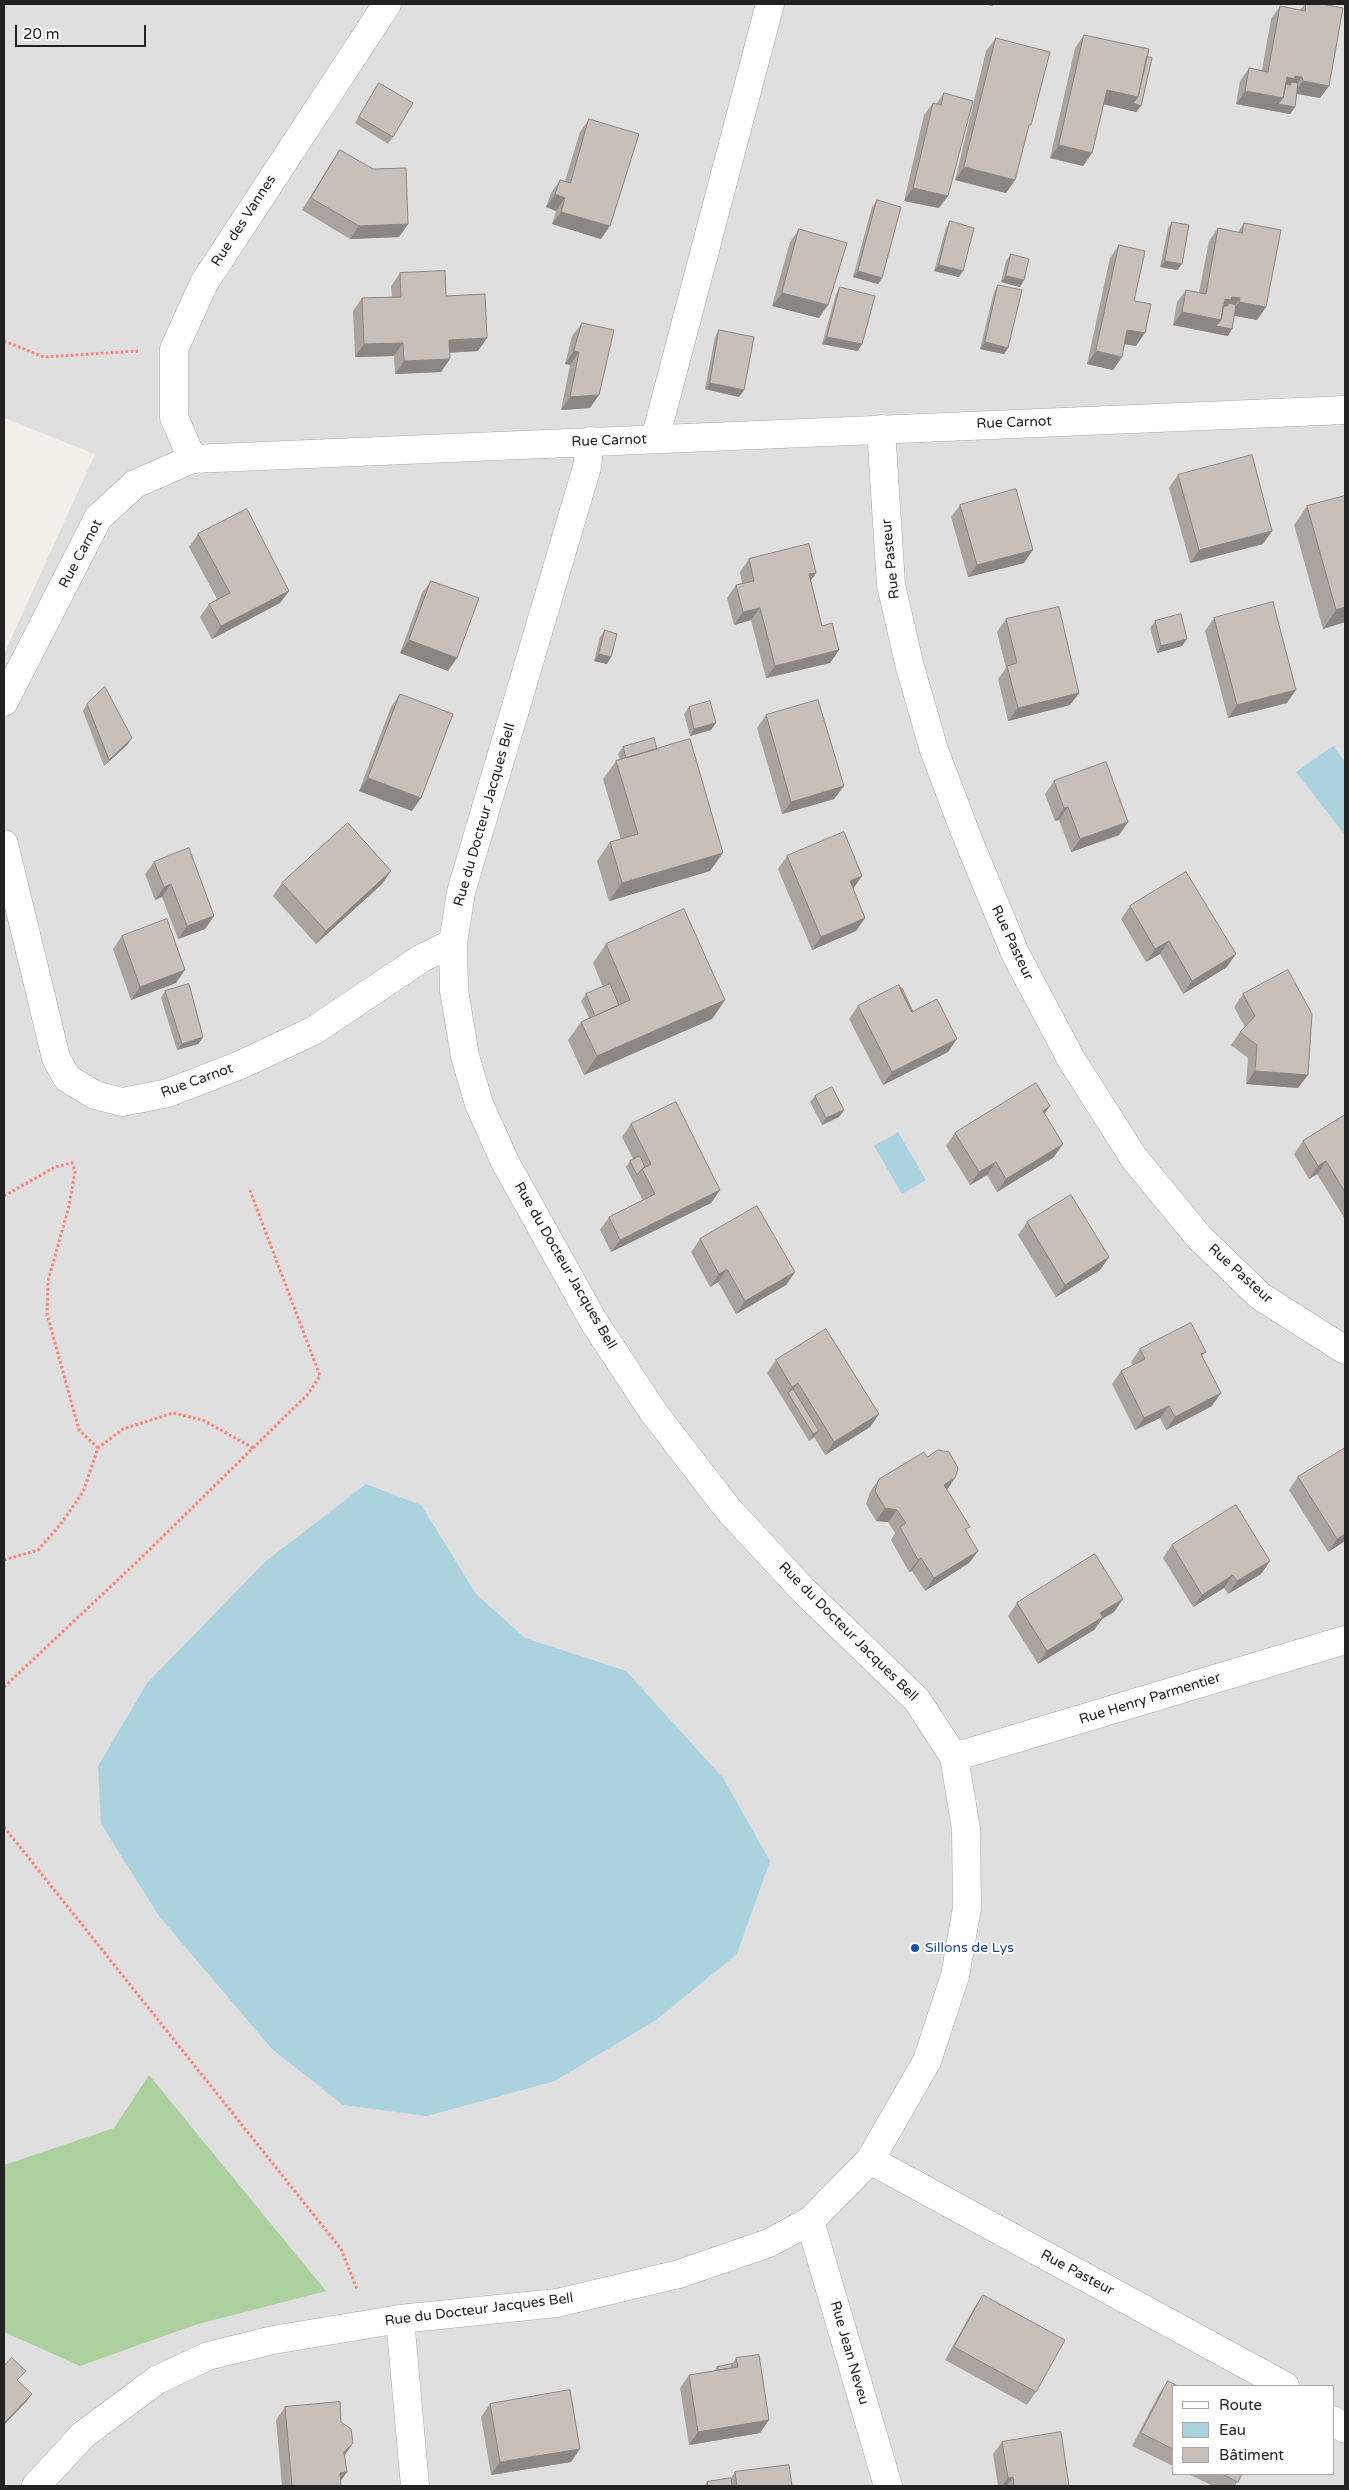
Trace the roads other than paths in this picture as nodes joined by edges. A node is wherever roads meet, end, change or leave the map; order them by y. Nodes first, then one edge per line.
1 (388, 4) edge
2 (770, 4) edge
3 (1345, 410) edge
4 (881, 429) junction
5 (656, 439) junction
6 (590, 441) junction
7 (192, 459) junction
8 (4, 702) edge
9 (4, 844) edge
10 (453, 943) junction
11 (1345, 1350) edge
12 (1345, 1640) edge
13 (954, 1758) junction
14 (870, 2160) junction
15 (810, 2220) junction
16 (400, 2319) junction
17 (1283, 2385) edge
18 (1334, 2421) edge
19 (1345, 2429) edge
20 (36, 2486) edge
21 (415, 2486) edge
22 (888, 2486) edge

1 - 7 street, Rue des Vannes
2 - 5 street
3 - 4 street, Rue Carnot
4 - 5 street, Rue Carnot
4 - 11 street, Rue Pasteur
5 - 6 street, Rue Carnot
6 - 7 street, Rue Carnot
6 - 10 street, Rue du Docteur Jacques Bell
7 - 8 street, Rue Carnot
9 - 10 street, Rue Carnot
10 - 13 street, Rue du Docteur Jacques Bell
12 - 13 street, Rue Henry Parmentier
13 - 14 street, Rue du Docteur Jacques Bell
14 - 15 street, Rue du Docteur Jacques Bell
14 - 17 street, Rue Pasteur
15 - 16 street, Rue du Docteur Jacques Bell
15 - 22 street, Rue Jean Neveu
16 - 20 street, Rue du Docteur Jacques Bell
16 - 21 street
18 - 19 street

